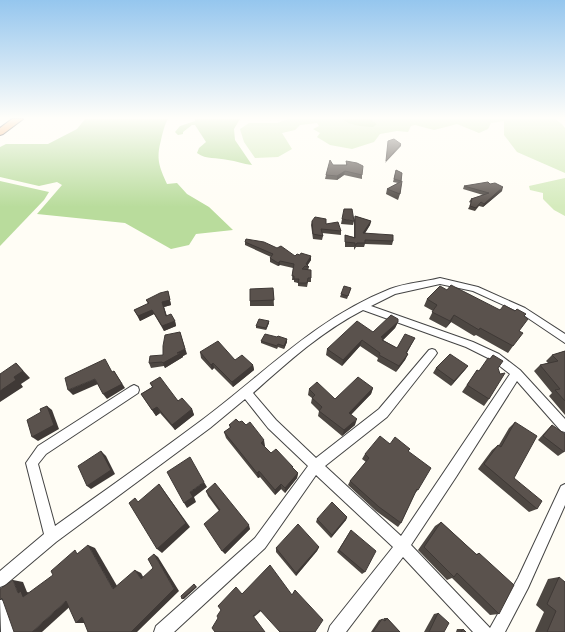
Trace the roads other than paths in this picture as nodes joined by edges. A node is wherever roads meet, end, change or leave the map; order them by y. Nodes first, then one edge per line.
1 (363, 306) junction
2 (565, 339) edge
3 (432, 353) dead end
4 (516, 373) junction
5 (134, 390) dead end
6 (246, 392) junction
7 (565, 427) edge
8 (315, 466) junction
9 (565, 490) edge
10 (51, 537) junction
11 (402, 546) junction
12 (0, 580) edge
13 (0, 607) edge
14 (8, 632) edge
15 (162, 632) edge
16 (336, 632) edge
17 (484, 632) edge
18 (496, 632) edge

1 - 2 street
1 - 4 street
1 - 6 street
3 - 8 street
4 - 7 street
4 - 11 street
5 - 10 street
6 - 8 street
6 - 10 street
8 - 11 street
8 - 15 street
9 - 18 street
10 - 12 street
11 - 16 street
11 - 17 street
13 - 14 street

